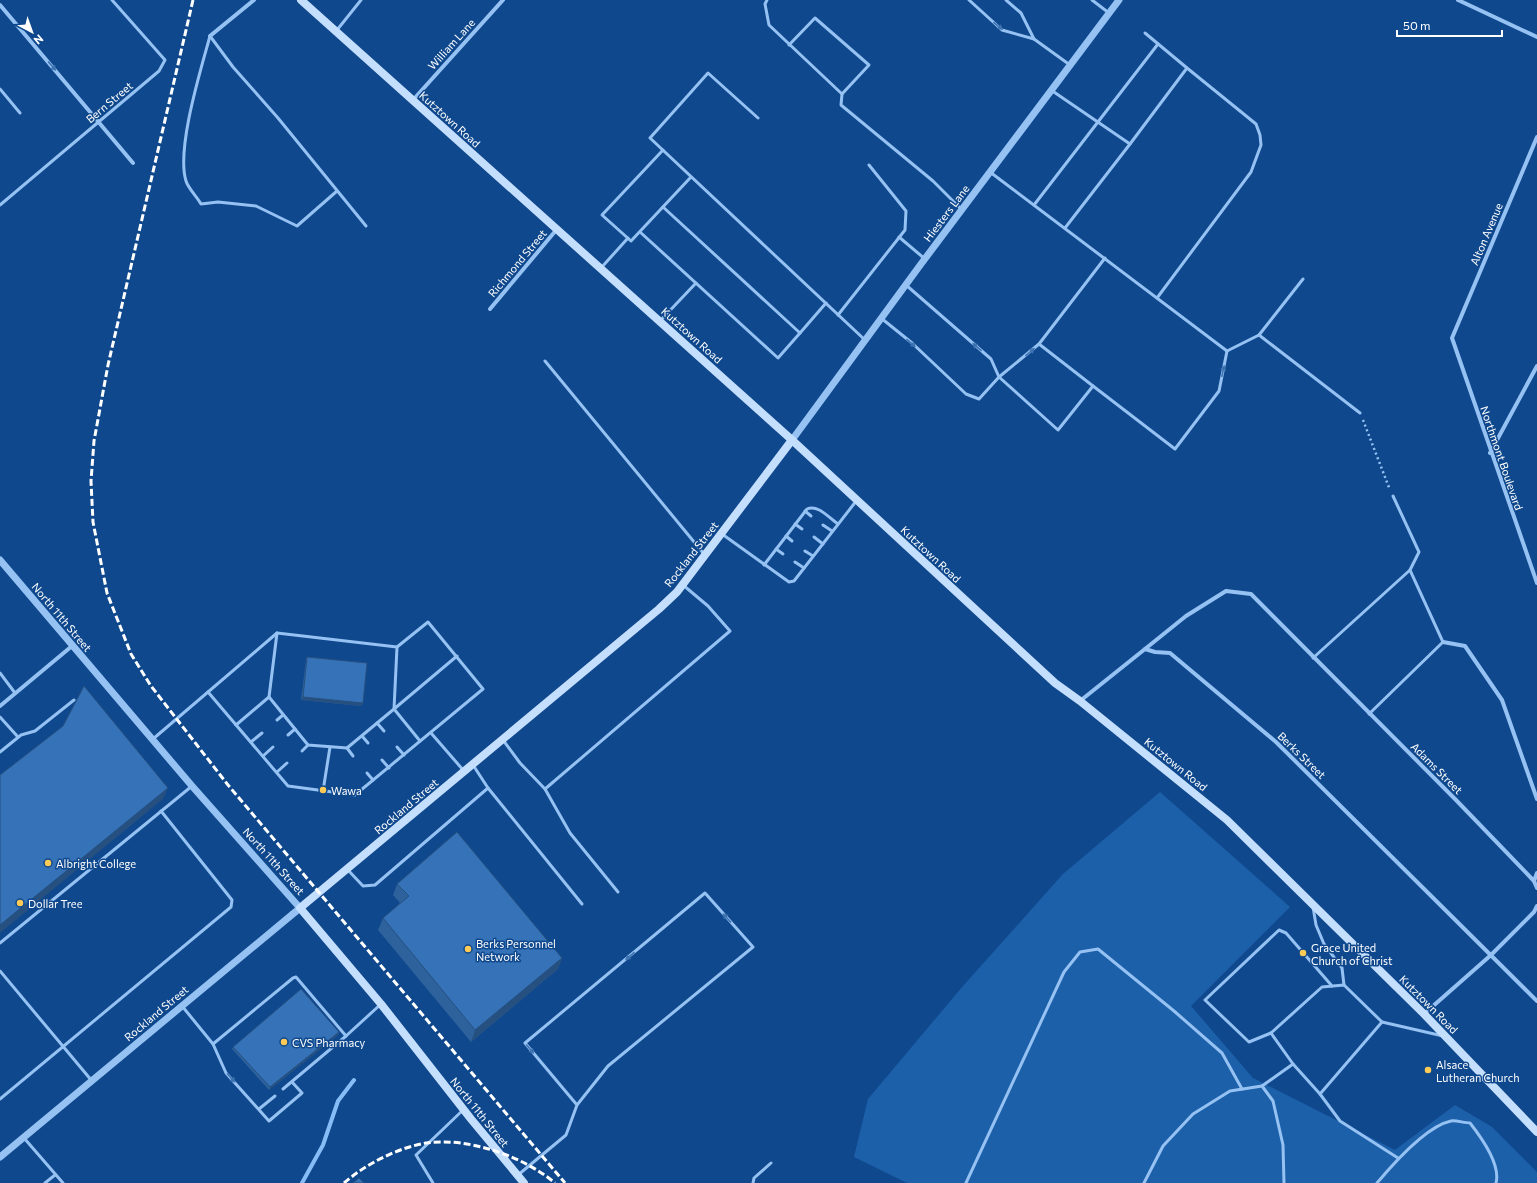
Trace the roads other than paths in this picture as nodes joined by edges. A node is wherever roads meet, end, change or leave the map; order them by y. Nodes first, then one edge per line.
1 (112, 0) edge
2 (254, 0) edge
3 (301, 0) edge
4 (361, 0) edge
5 (503, 0) edge
6 (767, 0) edge
7 (969, 0) edge
8 (1006, 0) edge
9 (1092, 0) edge
10 (1119, 0) edge
11 (1458, 0) edge
12 (1470, 0) edge
13 (0, 4) edge
14 (1468, 5) junction
15 (1109, 13) junction
16 (336, 31) junction
17 (1145, 33) dead end
18 (210, 36) junction
19 (1537, 37) edge
20 (1034, 39) junction
21 (1158, 44) junction
22 (789, 45) junction
23 (1070, 65) junction
24 (1187, 68) junction
25 (0, 89) edge
26 (1051, 90) junction
27 (842, 94) junction
28 (413, 100) junction
29 (20, 113) dead end
30 (758, 118) dead end
31 (99, 122) junction
32 (1098, 122) junction
33 (1537, 136) edge
34 (1130, 144) junction
35 (663, 150) junction
36 (133, 163) dead end
37 (869, 165) dead end
38 (990, 172) junction
39 (691, 177) junction
40 (337, 191) junction
41 (0, 205) edge
42 (1034, 205) junction
43 (663, 207) junction
44 (962, 210) junction
45 (366, 226) dead end
46 (1064, 228) junction
47 (557, 229) junction
48 (640, 232) junction
49 (899, 237) junction
50 (628, 238) junction
51 (1105, 258) junction
52 (925, 259) junction
53 (601, 268) junction
54 (1303, 279) dead end
55 (696, 283) junction
56 (906, 284) junction
57 (1158, 298) junction
58 (826, 303) junction
59 (490, 309) dead end
60 (838, 315) junction
61 (881, 318) junction
62 (660, 321) junction
63 (800, 333) junction
64 (1259, 335) junction
65 (1452, 338) joint
66 (865, 340) junction
67 (1039, 344) junction
68 (1227, 351) junction
69 (545, 361) dead end
70 (1537, 366) edge
71 (999, 377) junction
72 (1093, 386) junction
73 (1360, 413) road end
74 (792, 440) junction
75 (1490, 453) junction
76 (1393, 496) road end
77 (858, 500) junction
78 (805, 511) junction
79 (811, 516) dead end
80 (795, 524) junction
81 (838, 524) junction
82 (823, 525) dead end
83 (802, 529) dead end
84 (832, 531) junction
85 (722, 534) junction
86 (786, 536) junction
87 (814, 537) dead end
88 (792, 541) dead end
89 (823, 544) junction
90 (776, 549) junction
91 (805, 550) dead end
92 (783, 554) dead end
93 (706, 556) junction
94 (813, 556) junction
95 (0, 560) edge
96 (795, 562) dead end
97 (764, 565) junction
98 (804, 568) junction
99 (1410, 570) junction
100 (1537, 583) edge
101 (683, 585) junction
102 (277, 633) junction
103 (1443, 642) junction
104 (72, 646) junction
105 (397, 647) junction
106 (1145, 649) junction
107 (457, 656) junction
108 (1313, 658) junction
109 (0, 673) edge
110 (208, 692) junction
111 (15, 693) junction
112 (269, 697) junction
113 (74, 700) dead end
114 (1080, 701) junction
115 (0, 706) edge
116 (394, 709) junction
117 (1369, 714) junction
118 (283, 715) junction
119 (0, 717) edge
120 (277, 720) dead end
121 (377, 723) junction
122 (236, 725) junction
123 (295, 729) junction
124 (384, 731) dead end
125 (431, 732) junction
126 (262, 733) dead end
127 (288, 735) dead end
128 (362, 736) junction
129 (18, 737) junction
130 (153, 739) junction
131 (503, 740) junction
132 (420, 741) junction
133 (251, 742) junction
134 (368, 743) dead end
135 (308, 746) junction
136 (273, 747) dead end
137 (330, 747) junction
138 (397, 747) dead end
139 (347, 748) junction
140 (302, 751) dead end
141 (0, 752) edge
142 (404, 755) junction
143 (263, 756) junction
144 (353, 756) dead end
145 (382, 760) dead end
146 (287, 763) dead end
147 (472, 765) junction
148 (388, 768) junction
149 (276, 772) junction
150 (464, 772) junction
151 (367, 773) dead end
152 (373, 780) junction
153 (192, 786) junction
154 (488, 788) junction
155 (545, 789) junction
156 (323, 791) junction
157 (1537, 799) edge
158 (161, 811) junction
159 (346, 869) junction
160 (1537, 873) edge
161 (1534, 881) junction
162 (1537, 888) edge
163 (618, 892) dead end
164 (1312, 903) junction
165 (582, 904) dead end
166 (1537, 906) edge
167 (300, 908) junction
168 (0, 943) edge
169 (1491, 955) junction
170 (0, 971) edge
171 (1344, 985) junction
172 (1332, 986) junction
173 (1537, 1001) edge
174 (381, 1004) junction
175 (181, 1006) junction
176 (1424, 1014) junction
177 (1382, 1022) junction
178 (1271, 1033) junction
179 (346, 1036) junction
180 (1446, 1037) junction
181 (213, 1044) junction
182 (63, 1046) junction
183 (1293, 1064) junction
184 (92, 1081) junction
185 (292, 1082) junction
186 (1262, 1086) junction
187 (283, 1089) dead end
188 (1242, 1089) junction
189 (1320, 1094) junction
190 (275, 1096) dead end
191 (0, 1099) edge
192 (577, 1105) junction
193 (259, 1109) junction
194 (464, 1109) junction
195 (1535, 1126) edge
196 (24, 1138) junction
197 (0, 1157) edge
198 (1398, 1158) junction
199 (770, 1163) dead end
200 (55, 1175) junction
201 (518, 1175) junction
202 (1498, 1176) junction
203 (45, 1183) edge
204 (63, 1183) edge
205 (433, 1183) edge
206 (524, 1183) edge
207 (753, 1183) edge
208 (966, 1183) edge
209 (1144, 1183) edge
210 (1284, 1183) edge
211 (1377, 1183) edge
212 (1496, 1183) edge
213 (1500, 1183) edge

1 - 31 lane, Bern Street
2 - 18 street
3 - 16 main road, Kutztown Road
4 - 16 lane
5 - 28 street, William Lane
6 - 22 lane
7 -> 20 lane
8 - 20 lane
9 - 15 lane
10 - 15 street, Hiesters Lane
11 - 14 street
12 - 14 lane
13 -> 31 street
14 - 19 street
15 - 23 street, Hiesters Lane
16 - 28 main road, Kutztown Road
17 - 21 lane
18 - 40 lane
18 - 40 lane
20 - 23 lane
21 - 24 lane
21 - 32 lane
22 - 27 lane
22 - 27 lane
23 - 26 street, Hiesters Lane
24 - 34 lane
24 - 57 lane
25 - 29 lane
26 - 32 lane
26 - 38 street, Hiesters Lane
27 - 44 lane
28 - 47 main road, Kutztown Road
30 - 35 lane
31 - 36 street
31 - 41 lane, Bern Street
32 - 34 lane
32 - 42 lane
33 - 65 street, Alton Avenue
34 - 46 lane
35 - 39 lane
35 - 50 lane
37 - 49 lane
38 - 42 lane
38 - 44 street, Hiesters Lane
39 - 43 lane
39 - 58 lane
40 - 45 lane
42 - 46 lane
43 - 48 lane
43 - 63 lane
44 - 52 street, Hiesters Lane
46 - 51 lane
47 - 53 main road, Kutztown Road
47 - 59 street, Richmond Street
48 - 50 lane
48 - 55 lane
49 - 52 lane
49 - 60 lane
50 - 53 lane
51 - 57 lane
51 - 67 lane
52 - 56 street, Hiesters Lane
53 - 62 main road, Kutztown Road
54 - 64 lane
55 - 62 lane
55 - 63 lane
56 - 61 street, Hiesters Lane
71 -> 56 lane
57 - 68 lane
58 - 60 lane
58 - 63 lane
60 - 66 lane
61 - 66 street, Hiesters Lane
61 -> 71 lane
62 - 74 main road, Kutztown Road
64 - 68 lane
64 - 73 lane
65 - 75 street, Northmont Boulevard
66 - 74 street, Hiesters Lane
71 -> 67 lane
67 - 72 lane
72 -> 68 lane
69 - 93 lane
70 - 75 street
71 - 72 lane
74 - 77 main road, Kutztown Road
74 - 85 main road, Rockland Street
75 - 100 street, Northmont Boulevard
76 - 99 lane
77 - 81 lane
77 - 114 main road, Kutztown Road
78 - 79 lane
78 - 80 lane
78 - 81 lane
80 - 83 lane
80 - 86 lane
81 - 84 lane
82 - 84 lane
84 - 89 lane
85 - 93 main road, Rockland Street
85 - 97 lane
86 - 88 lane
86 - 90 lane
87 - 89 lane
89 - 94 lane
90 - 92 lane
90 - 97 lane
91 - 94 lane
93 - 101 main road, Rockland Street
94 - 98 lane
95 - 104 street, North 11th Street
96 - 98 lane
97 - 98 lane
99 - 103 lane
99 - 108 lane
101 - 131 main road, Rockland Street
101 - 155 lane
102 - 105 lane
102 - 110 lane
102 - 112 lane
103 - 117 lane
103 - 157 street
104 - 111 street
104 - 130 street, North 11th Street
105 - 107 lane
105 - 116 lane
106 - 108 street, Adams Street
106 - 114 street
106 - 169 street, Berks Street
107 - 116 lane
107 - 125 lane
108 - 117 street, Adams Street
109 - 111 lane
110 - 122 lane
110 - 130 lane
111 - 115 street
112 - 118 lane
112 - 122 lane
113 - 129 lane
114 - 164 main road, Kutztown Road
116 - 121 lane
116 - 132 lane
117 - 161 street, Adams Street
118 - 120 lane
118 - 123 lane
119 - 129 lane
121 - 124 lane
121 - 128 lane
122 - 133 lane
123 - 127 lane
123 - 135 lane
125 - 132 lane
125 - 150 lane
126 - 133 lane
128 - 134 lane
128 - 139 lane
129 - 141 lane
130 - 153 street, North 11th Street
131 - 147 main road, Rockland Street
131 - 155 lane
132 - 142 lane
133 - 143 lane
135 - 137 lane
135 - 140 lane
136 - 143 lane
137 - 139 lane
137 - 156 lane
138 - 142 lane
139 - 144 lane
142 - 148 lane
143 - 149 lane
145 - 148 lane
146 - 149 lane
147 - 150 main road, Rockland Street
147 - 154 lane
148 - 152 lane
149 - 156 lane
150 - 159 main road, Rockland Street
151 - 152 lane
152 - 156 lane
153 - 158 lane
153 - 167 street, North 11th Street
154 - 159 lane
154 - 165 lane
155 - 163 lane
158 - 168 lane
158 - 182 lane
159 - 167 main road, Rockland Street
160 - 161 street
161 - 162 street, Adams Street
164 - 171 lane
164 - 176 main road, Kutztown Road
166 - 169 street
167 - 174 main road, North 11th Street
167 - 175 street, Rockland Street
169 - 173 street
169 - 176 street
170 - 182 lane
171 - 172 lane
171 - 177 lane
172 - 178 lane
172 - 178 lane
174 - 179 lane
174 - 194 main road, North 11th Street
175 - 181 lane
175 - 184 street, Rockland Street
176 - 180 main road, Kutztown Road
177 - 180 lane
177 - 189 lane
178 - 183 lane
179 - 181 lane
179 - 185 lane
180 - 195 main road, Kutztown Road
181 -> 193 lane
182 - 184 lane
182 - 191 lane
183 - 186 lane
183 - 189 lane
184 - 196 street, Rockland Street
185 - 187 lane
185 - 193 lane
186 - 188 lane
186 - 210 lane
188 - 208 lane
188 - 209 lane
189 - 198 lane
190 - 193 lane
192 -> 192 lane
192 - 201 lane
194 - 201 main road, North 11th Street
194 - 205 lane
196 - 197 street, Rockland Street
196 - 200 lane
198 - 202 lane
198 - 211 lane
199 - 207 lane
200 - 203 lane
200 - 204 lane
201 - 206 main road, North 11th Street
202 - 212 lane
202 - 213 lane

